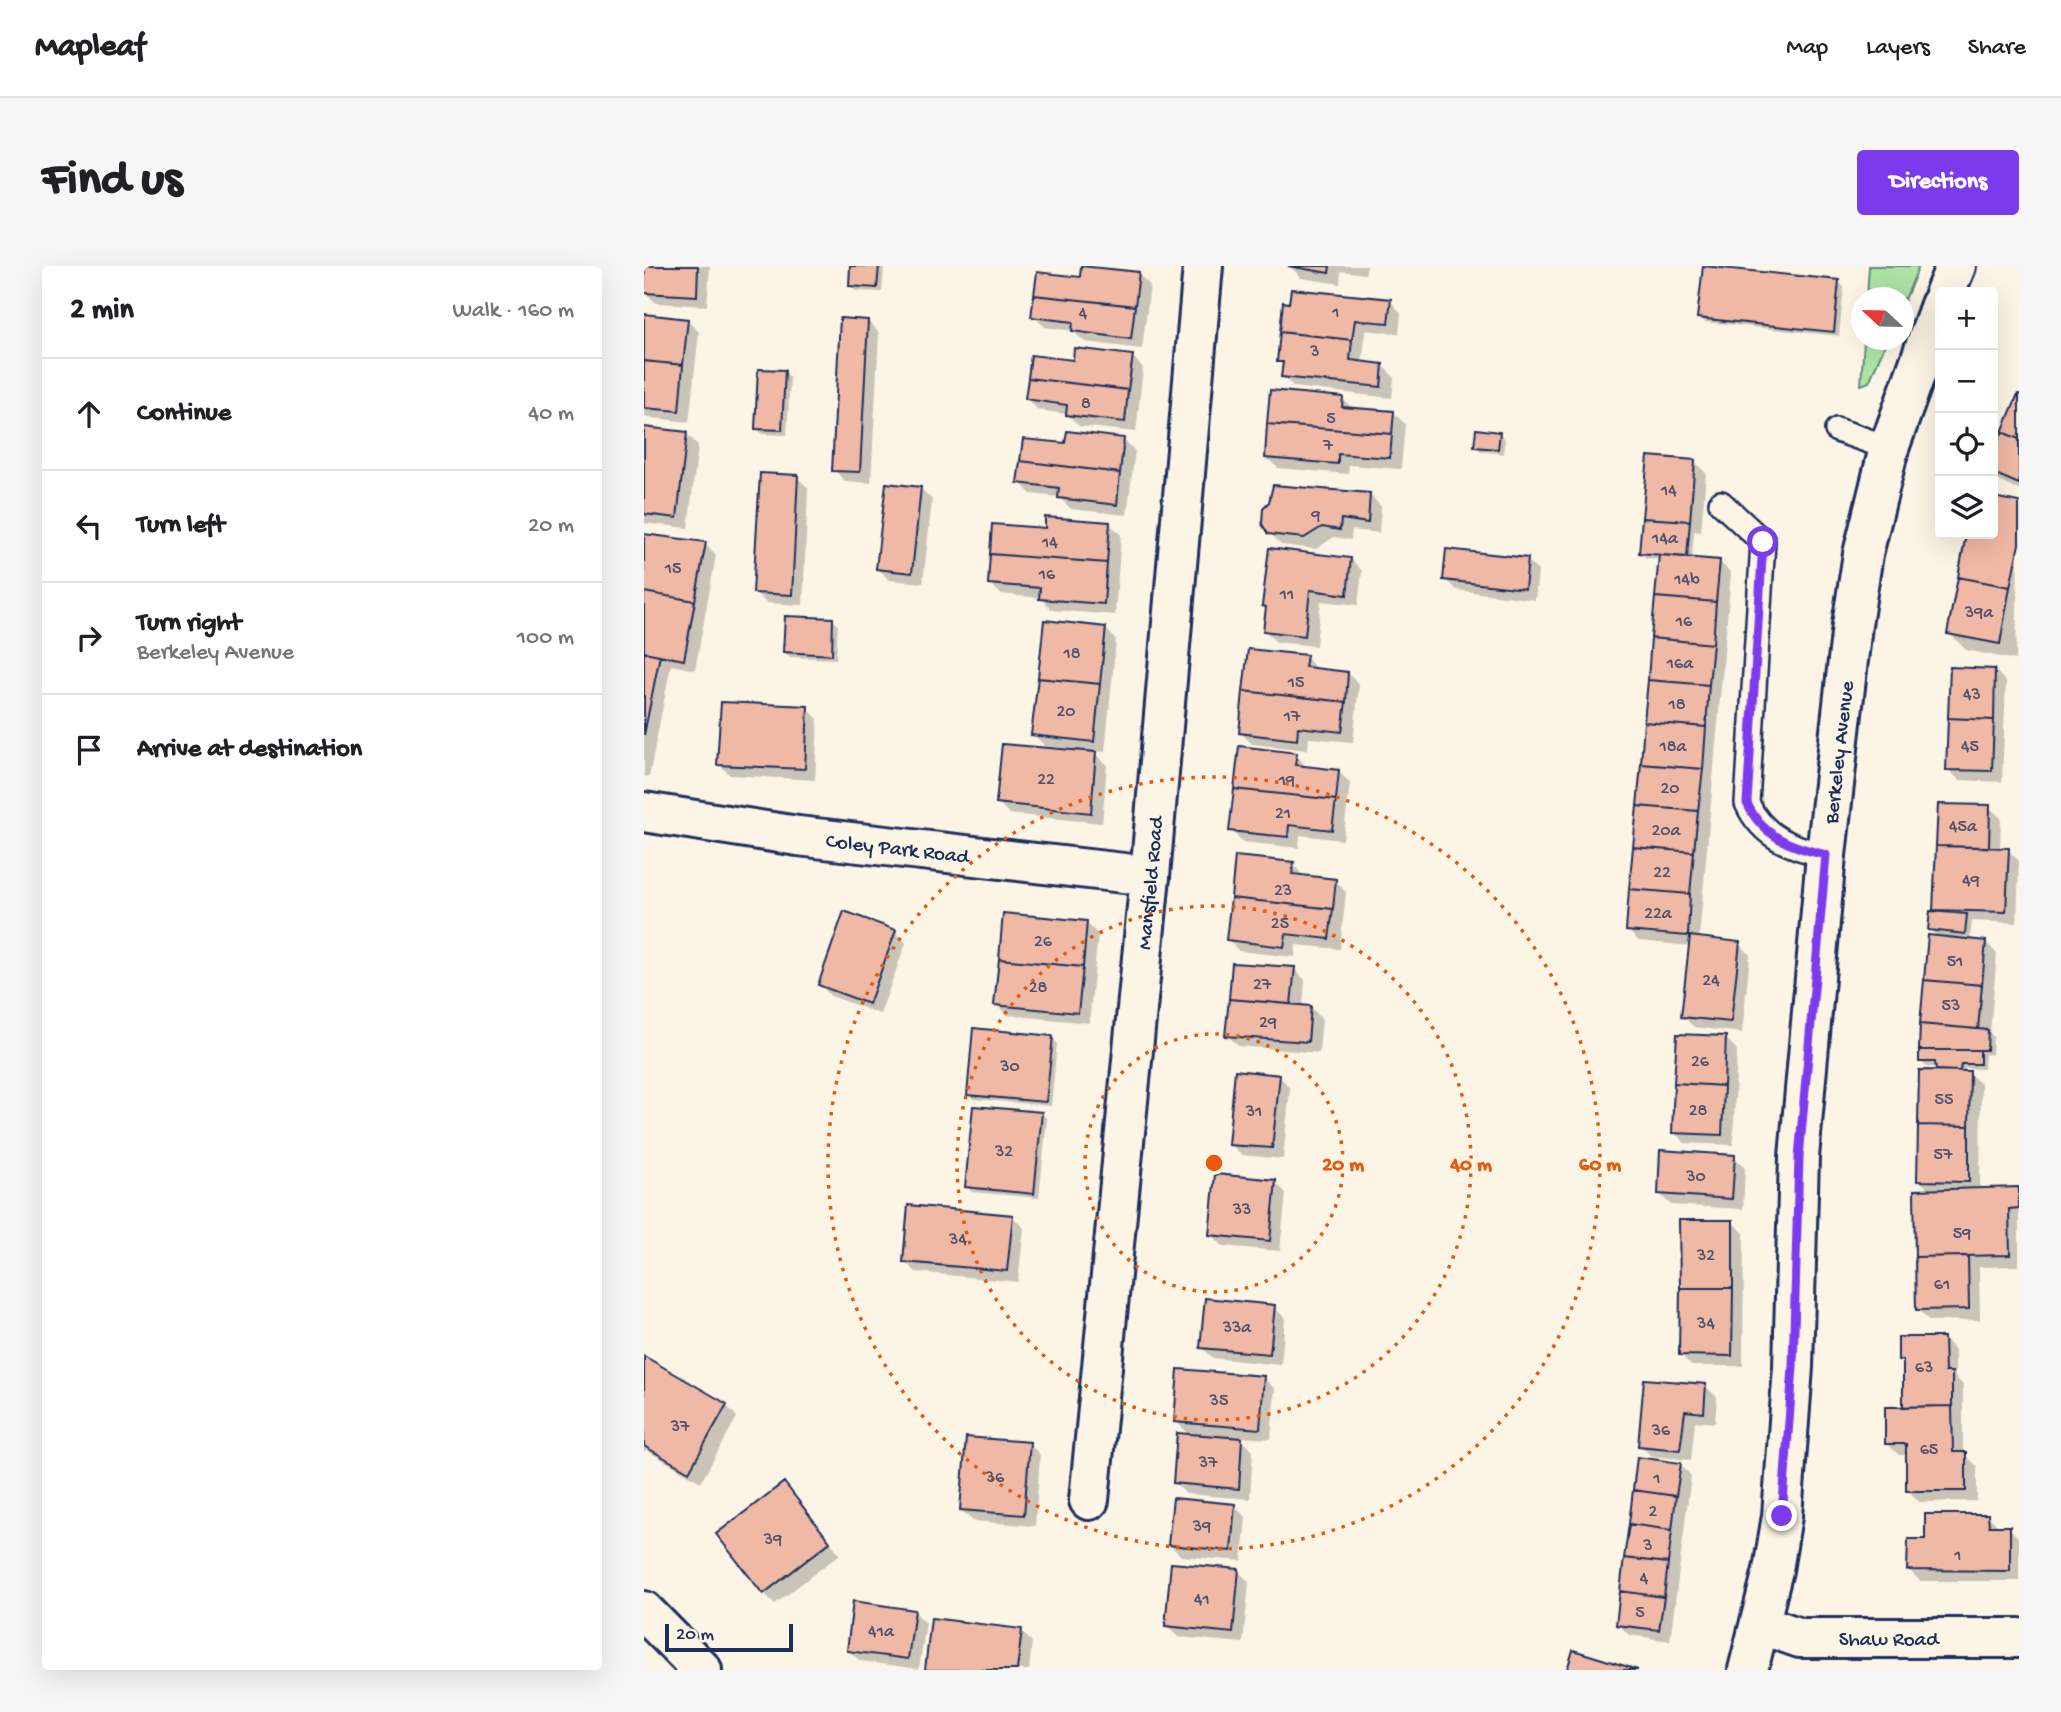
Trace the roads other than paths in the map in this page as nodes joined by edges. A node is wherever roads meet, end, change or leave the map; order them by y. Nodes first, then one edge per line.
1 (1203, 266) edge
2 (1956, 266) edge
3 (1947, 287) edge
4 (1935, 319) edge
5 (1837, 430) dead end
6 (1889, 448) junction
7 (1721, 503) dead end
8 (644, 812) edge
9 (1826, 855) junction
10 (1150, 876) junction
11 (1089, 1500) dead end
12 (644, 1611) edge
13 (1760, 1624) junction
14 (2019, 1638) edge
15 (702, 1670) edge
16 (1748, 1670) edge

1 - 10 street, Mansfield Road
2 - 3 street
4 - 6 street, Berkeley Avenue
5 - 6 lane
6 - 9 street, Berkeley Avenue
7 - 9 lane
8 - 10 street, Coley Park Road
9 - 13 street, Berkeley Avenue
10 - 11 street, Mansfield Road
12 - 15 street
13 - 14 street, Shaw Road
13 - 16 street, Berkeley Avenue

